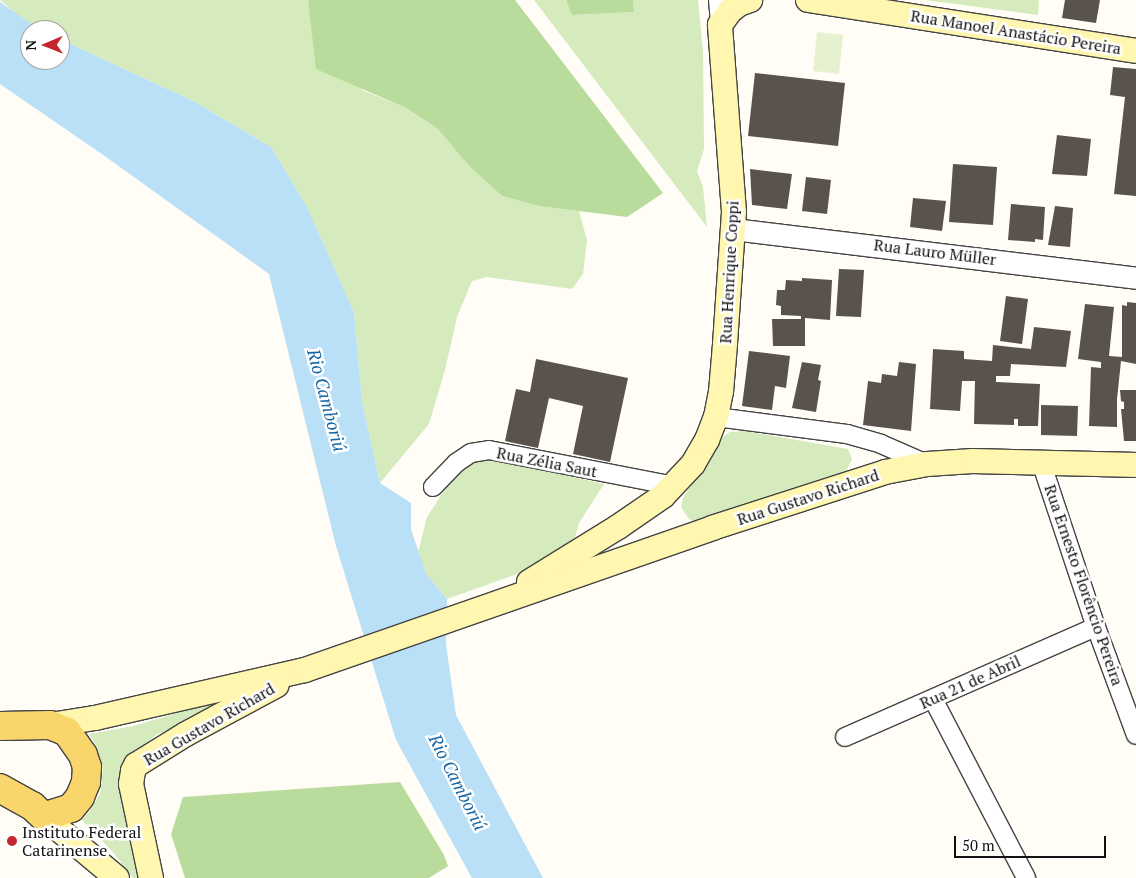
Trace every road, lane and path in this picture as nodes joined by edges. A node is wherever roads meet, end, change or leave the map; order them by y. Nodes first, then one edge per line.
1 (718, 0) edge
2 (750, 0) edge
3 (808, 0) edge
4 (720, 26) junction
5 (1136, 50) edge
6 (733, 229) junction
7 (1136, 278) edge
8 (716, 417) junction
9 (1041, 462) junction
10 (927, 464) junction
11 (1136, 466) edge
12 (433, 487) dead end
13 (668, 491) junction
14 (483, 608) junction
15 (1096, 627) junction
16 (305, 670) junction
17 (933, 699) junction
18 (50, 725) junction
19 (0, 726) edge
20 (1136, 735) edge
21 (845, 737) dead end
22 (0, 788) edge
23 (44, 817) junction
24 (117, 878) edge
25 (151, 878) edge
26 (1026, 878) edge

1 - 4 street, Rua Henrique Coppi
2 - 4 main road
3 - 5 main road, Rua Manoel Anastácio Pereira
4 - 6 main road, Rua Henrique Coppi
6 - 7 street, Rua Lauro Müller
6 - 8 main road, Rua Henrique Coppi
8 - 10 street
8 - 13 main road, Rua Henrique Coppi
9 - 10 main road, Rua Gustavo Richard
9 - 11 main road, Rua Gustavo Richard
9 - 15 street, Rua Ernesto Florêncio Pereira
10 - 14 main road, Rua Gustavo Richard
12 - 13 street, Rua Zélia Saut
13 - 14 main road, Rua Gustavo Richard
14 - 16 main road, Rua Gustavo Richard
15 - 17 street, Rua 21 de Abril
15 - 20 street, Rua Ernesto Florêncio Pereira
16 - 18 main road, Rua Gustavo Richard
16 - 25 main road, Rua Gustavo Richard
17 - 21 street, Rua 21 de Abril
17 - 26 street
18 - 19 main road
18 - 23 main road
22 - 23 main road
23 - 24 main road

